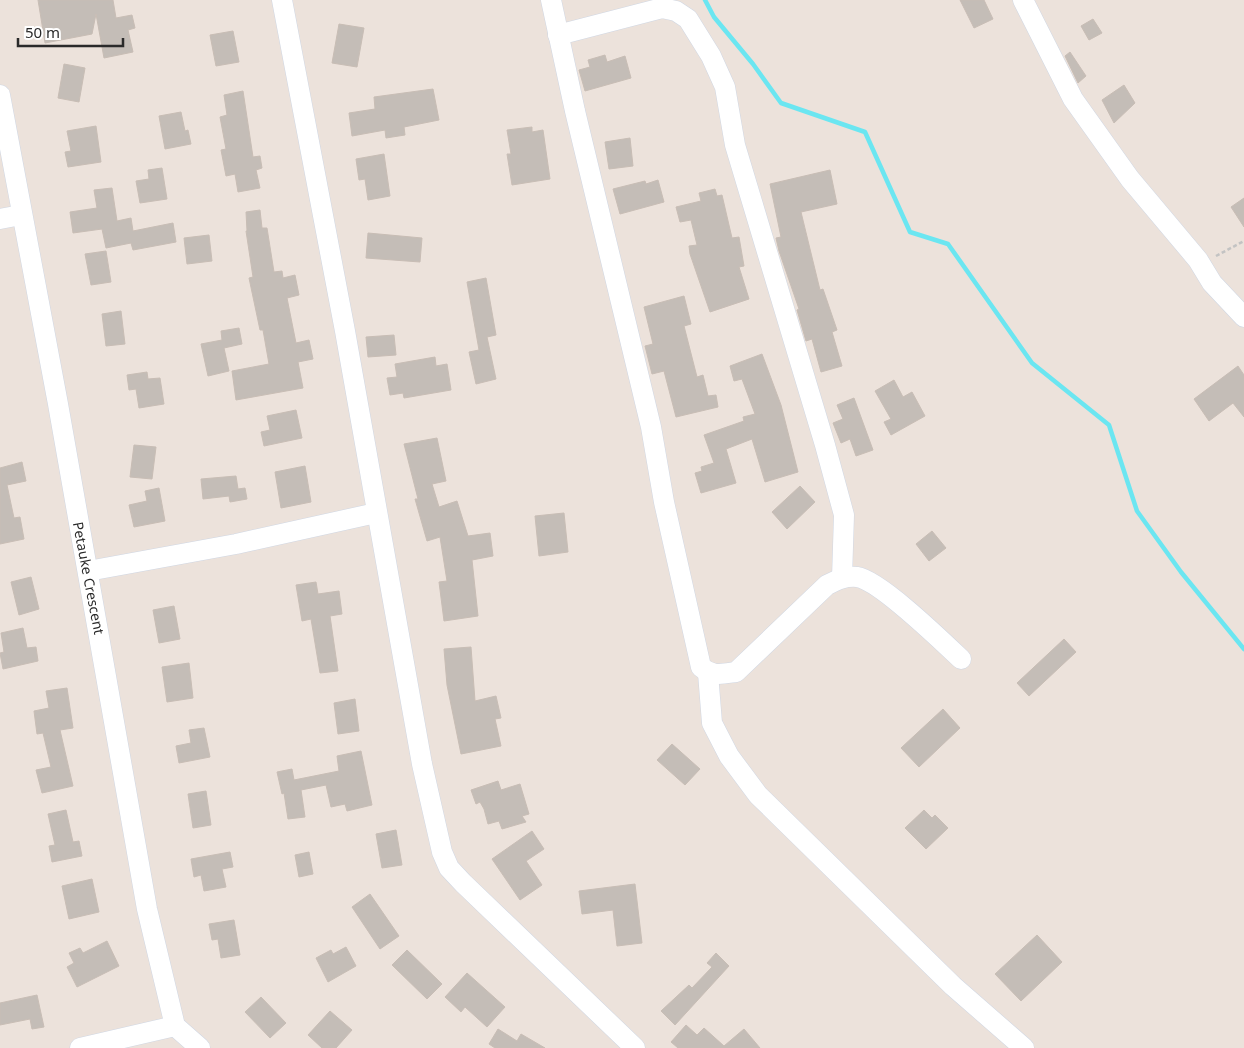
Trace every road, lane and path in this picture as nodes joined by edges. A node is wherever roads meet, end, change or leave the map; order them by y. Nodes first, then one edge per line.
1 (282, 0) edge
2 (552, 0) edge
3 (1022, 0) edge
4 (558, 35) junction
5 (0, 95) edge
6 (21, 215) junction
7 (0, 219) edge
8 (1244, 241) edge
9 (1198, 260) junction
10 (1244, 317) edge
11 (376, 513) junction
12 (88, 571) junction
13 (842, 578) junction
14 (961, 658) dead end
15 (708, 674) junction
16 (175, 1026) junction
17 (80, 1048) edge
18 (200, 1048) edge
19 (635, 1048) edge
20 (1024, 1048) edge

1 - 11 street
2 - 4 street
3 - 9 street
4 - 13 street
4 - 15 street
5 - 6 street, Petauke Crescent
6 - 7 street
6 - 12 street, Petauke Crescent
8 - 9 path
9 - 10 street
11 - 12 street
11 - 19 street
12 - 16 street, Petauke Crescent
13 - 14 street
13 - 15 street
15 - 20 street
16 - 17 street
16 - 18 street

